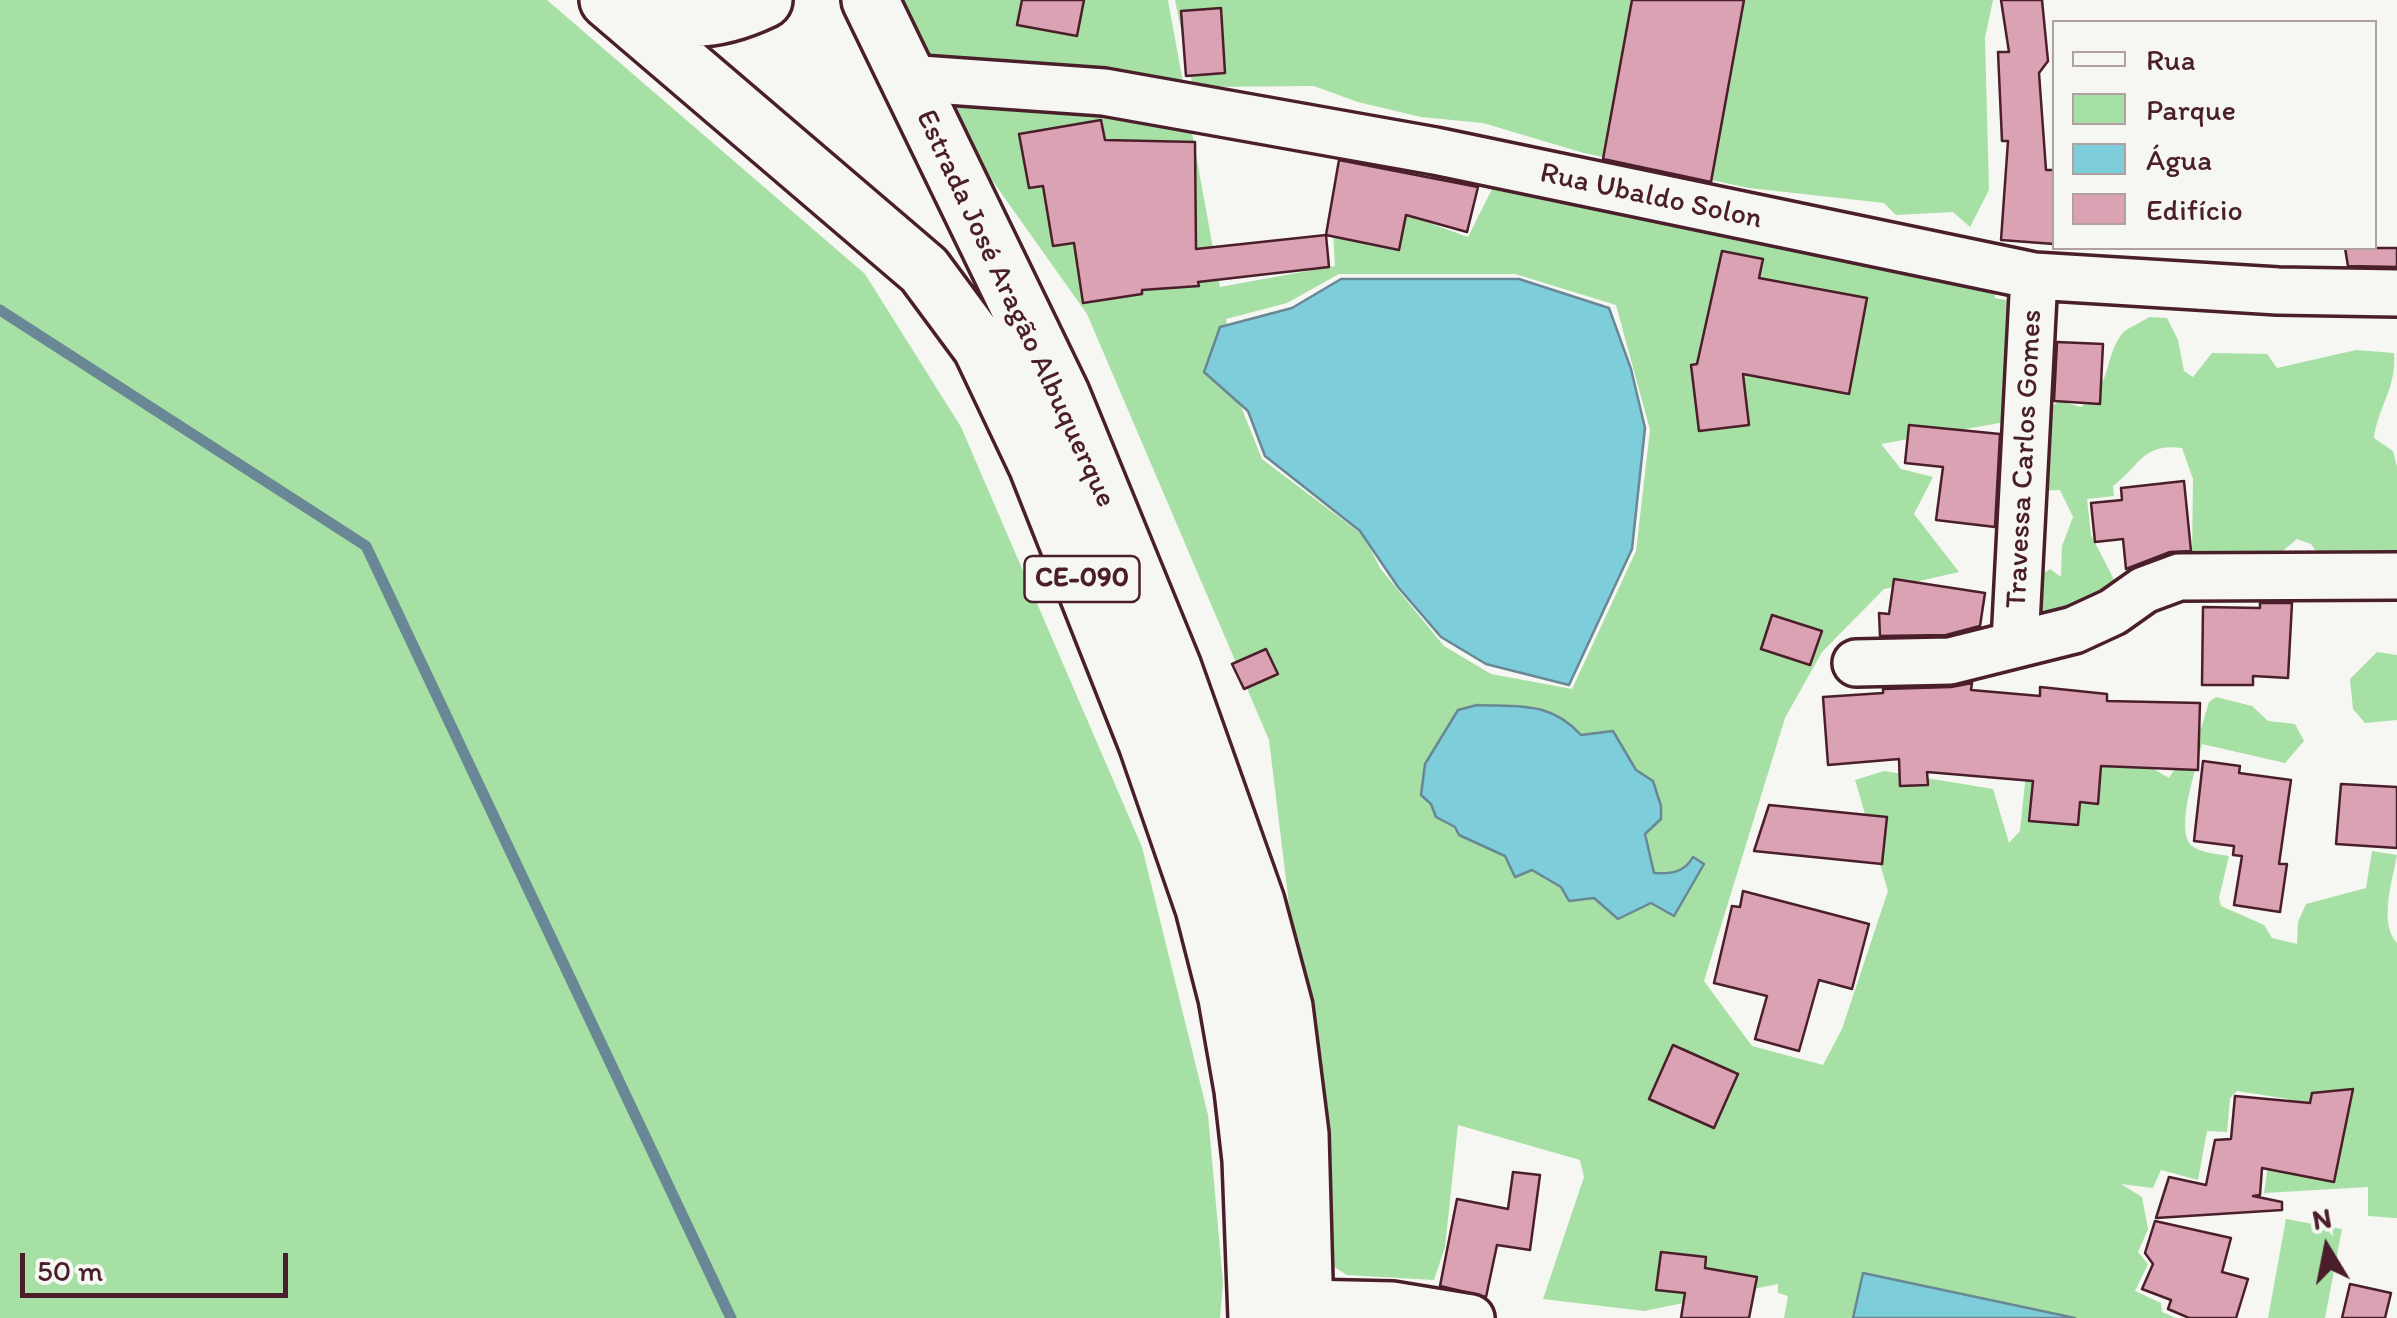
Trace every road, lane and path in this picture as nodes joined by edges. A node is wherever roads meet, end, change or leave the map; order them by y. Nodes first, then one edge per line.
1 (608, 0) edge
2 (764, 0) edge
3 (870, 0) edge
4 (906, 78) junction
5 (2034, 276) junction
6 (2397, 293) edge
7 (2397, 576) edge
8 (2015, 643) junction
9 (1856, 663) dead end
10 (1289, 1313) edge
11 (1471, 1318) edge

1 - 2 main road
1 - 10 main road, Estrada José Aragão Albuquerque / CE-090
3 - 4 main road, Estrada José Aragão Albuquerque / CE-090
4 - 5 street, Rua Ubaldo Solon
4 - 10 main road, Estrada José Aragão Albuquerque / CE-090
5 - 6 street, Rua Ubaldo Solon
5 - 8 street, Travessa Carlos Gomes
7 - 8 street, Travessa Carlos Gomes
8 - 9 street, Travessa Carlos Gomes
10 - 11 street

